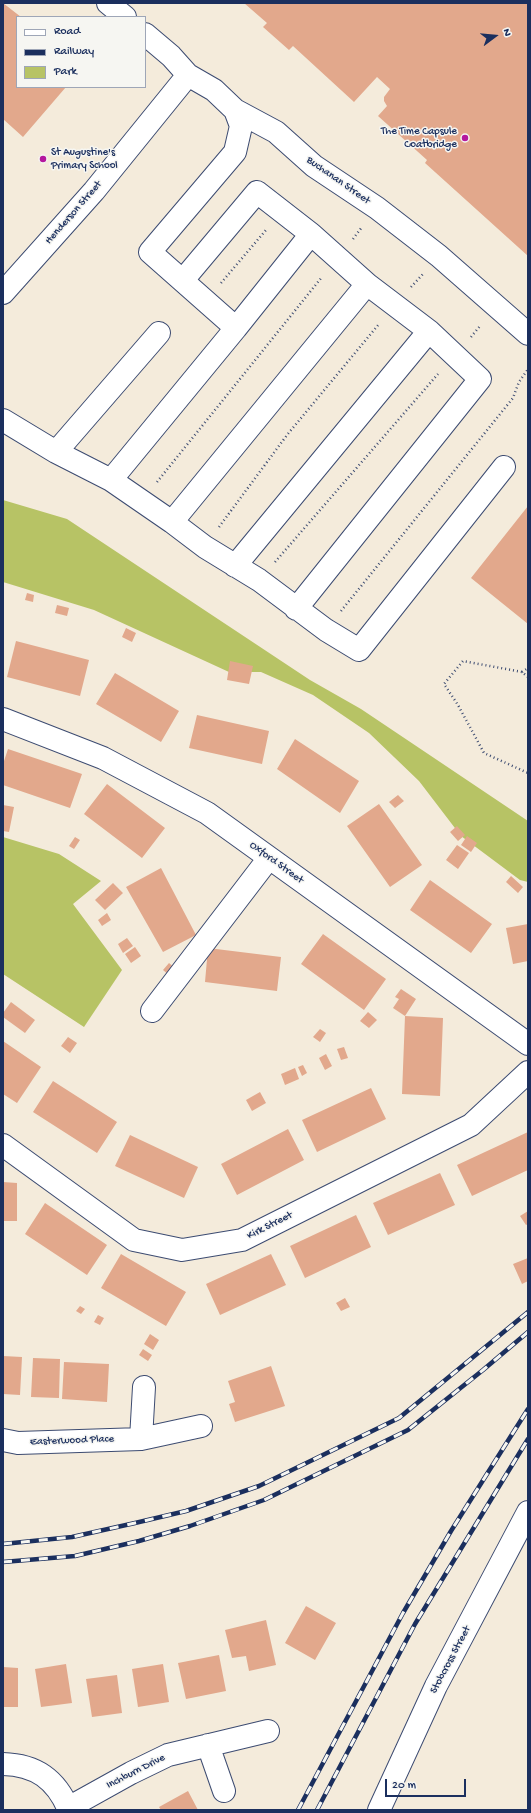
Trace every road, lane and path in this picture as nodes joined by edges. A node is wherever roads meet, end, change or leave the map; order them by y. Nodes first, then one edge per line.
1 (108, 3) edge
2 (124, 16) edge
3 (146, 35) edge
4 (188, 75) junction
5 (235, 110) junction
6 (377, 208) junction
7 (282, 210) junction
8 (311, 234) junction
9 (439, 256) junction
10 (337, 258) junction
11 (183, 280) junction
12 (367, 284) junction
13 (3, 294) edge
14 (206, 301) junction
15 (396, 305) junction
16 (497, 307) junction
17 (236, 328) junction
18 (429, 331) junction
19 (159, 333) dead end
20 (528, 334) edge
21 (455, 355) junction
22 (528, 369) edge
23 (3, 420) edge
24 (56, 452) junction
25 (504, 468) dead end
26 (111, 480) junction
27 (142, 501) junction
28 (172, 522) junction
29 (205, 547) junction
30 (235, 566) junction
31 (259, 580) junction
32 (296, 609) junction
33 (326, 630) junction
34 (528, 668) edge
35 (522, 672) junction
36 (528, 676) edge
37 (3, 719) edge
38 (528, 773) edge
39 (269, 858) junction
40 (152, 1011) dead end
41 (528, 1044) edge
42 (528, 1072) edge
43 (3, 1145) edge
44 (144, 1387) dead end
45 (201, 1426) dead end
46 (141, 1439) junction
47 (3, 1440) edge
48 (528, 1512) edge
49 (268, 1731) dead end
50 (208, 1745) junction
51 (3, 1764) edge
52 (224, 1791) dead end
53 (68, 1809) edge
54 (379, 1810) edge

1 - 2 street
3 - 4 street, Buchanan Street
4 - 5 street, Buchanan Street
4 - 13 street, Henderson Street
5 - 6 street, Buchanan Street
5 - 11 street
6 - 9 street, Buchanan Street
6 - 10 path
7 - 8 street
7 - 11 street
7 - 14 path
8 - 10 street
8 - 17 street
9 - 15 path
9 - 16 street, Buchanan Street
10 - 12 street
10 - 27 path
11 - 14 street
12 - 15 street
12 - 28 street
14 - 17 street
15 - 18 street
15 - 29 path
16 - 20 street, Buchanan Street
16 - 21 path
17 - 26 street
18 - 21 street
18 - 30 street
19 - 24 street
21 - 31 path
21 - 32 street
22 - 33 path
23 - 24 street
24 - 26 street
25 - 33 street
26 - 27 street
27 - 28 street
28 - 29 street
29 - 30 street
30 - 31 street
31 - 32 street
32 - 33 street
34 - 35 path
35 - 36 path
35 - 38 path
37 - 39 street, Oxford Street
39 - 40 street
39 - 41 street, Oxford Street
42 - 43 street, Kirk Street
44 - 46 street
45 - 46 street, Easterwood Place
46 - 47 street, Easterwood Place
48 - 54 street, Stobcross Street
49 - 50 street, Inchburn Drive
50 - 52 street
50 - 53 street, Inchburn Drive
51 - 53 street

